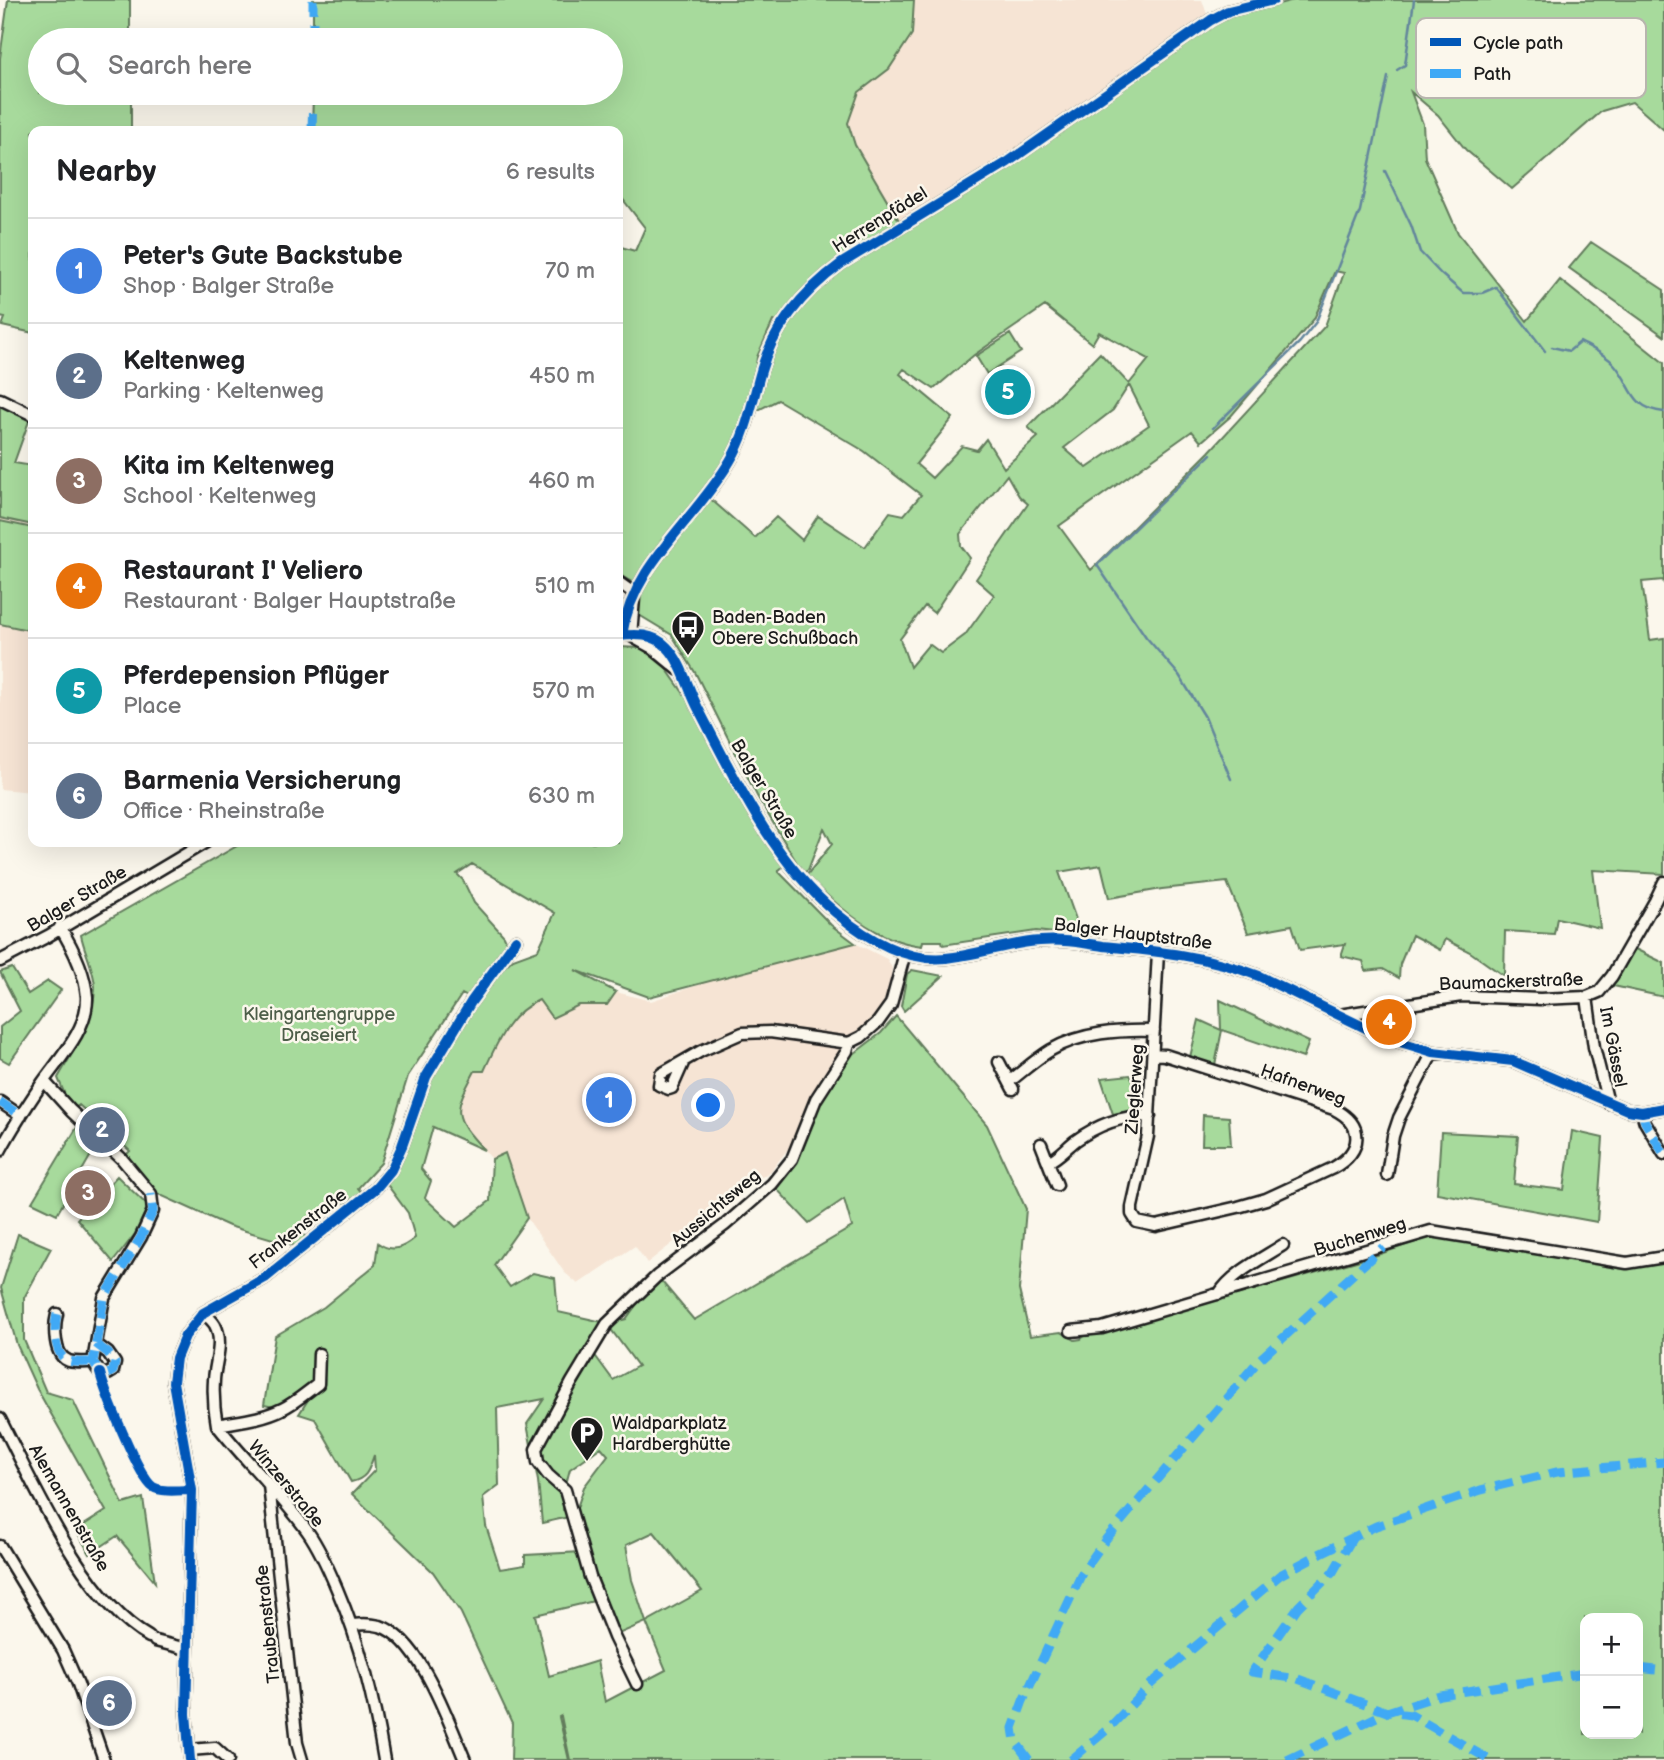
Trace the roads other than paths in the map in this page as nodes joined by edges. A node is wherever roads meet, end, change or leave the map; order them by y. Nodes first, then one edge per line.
1 (1274, 0) edge
2 (0, 399) edge
3 (28, 413) edge
4 (623, 586) edge
5 (635, 594) junction
6 (623, 636) edge
7 (197, 847) edge
8 (1664, 882) edge
9 (61, 927) junction
10 (516, 940) dead end
11 (1157, 952) junction
12 (905, 953) junction
13 (0, 961) edge
14 (1587, 997) junction
15 (1339, 1015) junction
16 (1154, 1031) junction
17 (849, 1043) junction
18 (1433, 1052) junction
19 (1153, 1054) junction
20 (684, 1061) dead end
21 (999, 1062) dead end
22 (44, 1081) junction
23 (0, 1102) edge
24 (1608, 1102) junction
25 (1664, 1108) edge
26 (1642, 1112) junction
27 (21, 1116) junction
28 (1150, 1116) junction
29 (1041, 1144) dead end
30 (0, 1151) edge
31 (1664, 1154) edge
32 (1048, 1162) junction
33 (1387, 1175) dead end
34 (1057, 1185) dead end
35 (1141, 1223) joint
36 (1283, 1245) dead end
37 (1664, 1257) edge
38 (1219, 1295) junction
39 (203, 1312) junction
40 (57, 1314) dead end
41 (1071, 1331) dead end
42 (96, 1344) junction
43 (319, 1354) dead end
44 (93, 1362) junction
45 (0, 1419) edge
46 (217, 1425) junction
47 (268, 1485) junction
48 (0, 1546) edge
49 (353, 1625) junction
50 (187, 1649) junction
51 (637, 1684) dead end
52 (190, 1755) edge
53 (104, 1760) edge
54 (228, 1760) edge
55 (302, 1760) edge
56 (384, 1760) edge
57 (465, 1760) edge

1 - 5 street, Herrenpfädel
2 - 3 street
4 - 5 street
5 - 6 street, Herrenpfädel
6 - 12 street, Balger Straße
7 - 9 street, Balger Straße
8 - 14 street, Baumackerstraße
9 - 13 street, Balger Straße
9 - 22 street
10 - 39 street, Frankenstraße
11 - 12 street, Balger Hauptstraße
11 - 15 street, Balger Hauptstraße
11 - 16 street, Zieglerweg
12 - 17 street, Aussichtsweg
14 - 15 street, Baumackerstraße
14 - 24 street, Im Gässel
15 - 18 street, Balger Hauptstraße
16 - 19 street, Zieglerweg
16 - 21 street
17 - 20 street
17 - 51 street, Aussichtsweg
18 - 24 street, Balger Hauptstraße
18 - 33 street
19 - 28 street, Zieglerweg
19 - 35 street, Hafnerweg
22 - 27 street
22 - 42 street
23 - 27 street
24 - 26 street, Balger Hauptstraße
25 - 26 street, Balger Hauptstraße
26 - 31 street
27 - 30 street
28 - 32 street
28 - 35 street, Zieglerweg
29 - 32 street
32 - 34 street
36 - 38 street
37 - 38 street, Buchenweg
38 - 41 street, Buchenweg
39 - 46 street
39 - 50 street, Frankenstraße
40 - 44 street
42 - 44 street
42 - 44 street
43 - 46 street
45 - 50 street, Alemannenstraße
46 - 47 street, Winzerstraße
47 - 49 street, Winzerstraße
47 - 55 street, Traubenstraße
48 - 53 street
49 - 56 street, Winzerstraße
49 - 57 street
50 - 52 street, Frankenstraße
52 - 54 street

